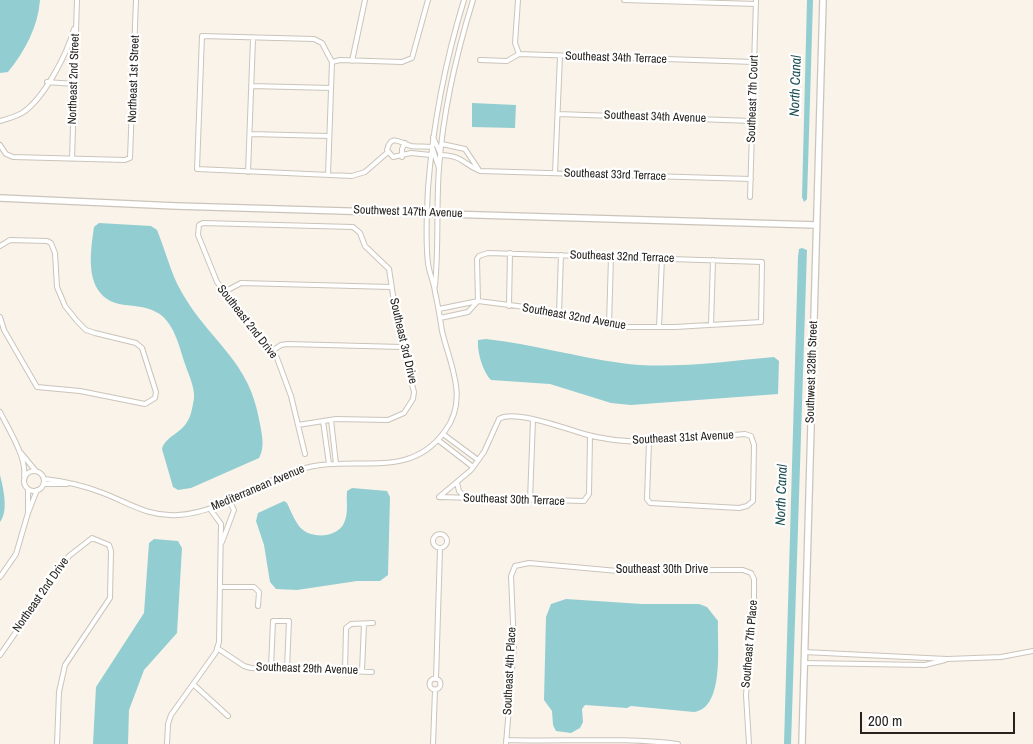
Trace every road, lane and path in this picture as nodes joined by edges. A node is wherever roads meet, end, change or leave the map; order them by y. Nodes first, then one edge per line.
1 (77, 0) edge
2 (136, 0) edge
3 (366, 0) edge
4 (428, 0) edge
5 (464, 0) edge
6 (473, 0) edge
7 (518, 0) edge
8 (624, 0) edge
9 (823, 0) edge
10 (756, 2) edge
11 (76, 24) junction
12 (253, 38) junction
13 (519, 54) junction
14 (560, 56) junction
15 (480, 60) dead end
16 (352, 61) junction
17 (332, 62) junction
18 (754, 62) junction
19 (47, 82) junction
20 (74, 84) junction
21 (251, 86) junction
22 (331, 88) junction
23 (558, 114) junction
24 (0, 121) edge
25 (752, 121) junction
26 (250, 134) junction
27 (329, 136) junction
28 (433, 137) junction
29 (405, 143) junction
30 (442, 144) junction
31 (0, 145) edge
32 (432, 147) junction
33 (388, 152) junction
34 (431, 155) junction
35 (440, 155) junction
36 (402, 157) junction
37 (72, 159) junction
38 (439, 168) junction
39 (248, 172) junction
40 (480, 172) junction
41 (555, 174) junction
42 (328, 175) junction
43 (750, 179) junction
44 (750, 197) dead end
45 (0, 198) edge
46 (427, 212) junction
47 (437, 213) junction
48 (816, 225) junction
49 (357, 230) joint
50 (0, 246) edge
51 (510, 253) junction
52 (561, 255) junction
53 (611, 257) junction
54 (662, 258) junction
55 (713, 260) junction
56 (391, 287) junction
57 (435, 290) junction
58 (224, 292) junction
59 (478, 302) junction
60 (509, 306) junction
61 (438, 309) junction
62 (559, 313) junction
63 (0, 317) edge
64 (440, 318) junction
65 (761, 322) joint
66 (1, 324) edge
67 (609, 324) junction
68 (711, 325) junction
69 (659, 327) junction
70 (2, 331) edge
71 (402, 347) junction
72 (272, 351) junction
73 (0, 412) edge
74 (331, 420) junction
75 (533, 420) junction
76 (322, 421) junction
77 (298, 425) junction
78 (332, 434) junction
79 (443, 434) junction
80 (325, 435) junction
81 (590, 436) junction
82 (438, 440) junction
83 (649, 441) junction
84 (19, 451) junction
85 (305, 454) dead end
86 (478, 460) junction
87 (329, 464) junction
88 (336, 464) junction
89 (473, 467) junction
90 (35, 470) junction
91 (24, 476) junction
92 (44, 479) junction
93 (457, 482) junction
94 (44, 484) junction
95 (69, 484) junction
96 (28, 489) junction
97 (37, 490) junction
98 (467, 498) junction
99 (230, 500) junction
100 (530, 500) junction
101 (210, 509) junction
102 (28, 513) junction
103 (221, 524) junction
104 (229, 525) junction
105 (222, 542) junction
106 (440, 549) dead end
107 (513, 569) joint
108 (752, 574) joint
109 (0, 577) edge
110 (220, 587) junction
111 (258, 606) dead end
112 (373, 623) dead end
113 (364, 624) junction
114 (217, 648) junction
115 (1033, 651) edge
116 (804, 652) junction
117 (0, 655) edge
118 (947, 659) junction
119 (804, 663) junction
120 (271, 668) junction
121 (288, 669) junction
122 (345, 671) junction
123 (362, 671) junction
124 (372, 672) dead end
125 (436, 679) junction
126 (193, 684) junction
127 (434, 690) junction
128 (228, 716) dead end
129 (506, 742) edge
130 (606, 742) edge
131 (558, 743) edge
132 (567, 743) edge
133 (57, 744) edge
134 (167, 744) edge
135 (433, 744) edge
136 (678, 744) edge
137 (749, 744) edge
138 (802, 744) edge

1 - 11 street, Northeast 2nd Street
2 - 37 street, Northeast 1st Street
3 - 16 street
4 - 16 street
5 - 28 street, Mediterranean Avenue
6 - 30 street, Mediterranean Avenue
7 - 13 street
8 - 10 street
9 - 48 street, Southwest 328th Street
10 - 18 street, Southeast 7th Court
11 - 19 street
11 - 20 street, Northeast 2nd Street
12 - 17 street
12 - 21 street
12 - 39 street
13 - 14 street, Southeast 34th Terrace
13 - 15 street, Southeast 34th Terrace
14 - 18 street, Southeast 34th Terrace
14 - 23 street
16 - 17 street
17 - 22 street
18 - 25 street, Southeast 7th Court
19 - 20 street
19 - 24 street
20 - 37 street, Northeast 2nd Street
21 - 22 street
21 - 26 street
22 - 27 street
23 - 25 street, Southeast 34th Avenue
23 - 41 street
25 - 43 street, Southeast 7th Court
26 - 27 street
26 - 39 street
27 - 42 street
28 - 32 street, Mediterranean Avenue
28 - 35 street
29 - 32 street
29 - 33 street
29 - 36 street
30 - 35 street, Mediterranean Avenue
30 - 40 street
31 - 37 street
32 - 34 street, Mediterranean Avenue
32 - 38 street
33 - 36 street
33 - 42 street
34 - 36 street
34 - 46 street, Mediterranean Avenue
35 - 38 street, Mediterranean Avenue
35 - 40 street
38 - 47 street, Mediterranean Avenue
39 - 42 street
40 - 41 street, Southeast 33rd Terrace
41 - 43 street, Southeast 33rd Terrace
43 - 44 street, Southeast 7th Court
45 - 46 street, Southwest 147th Avenue
46 - 47 street, Southwest 147th Avenue
46 - 57 street, Mediterranean Avenue
47 - 48 street, Southwest 147th Avenue
47 - 57 street, Mediterranean Avenue
48 - 116 street, Southwest 328th Street
49 - 56 street, Southeast 3rd Drive
49 - 58 street, Southeast 2nd Drive
50 - 70 street
51 - 52 street, Southeast 32nd Terrace
51 - 59 street, Southeast 32nd Terrace
51 - 60 street
52 - 53 street, Southeast 32nd Terrace
52 - 62 street
53 - 54 street, Southeast 32nd Terrace
53 - 67 street
54 - 55 street, Southeast 32nd Terrace
54 - 69 street
55 - 65 street, Southeast 32nd Terrace
55 - 68 street
56 - 58 street
56 - 71 street, Southeast 3rd Drive
57 - 61 street, Mediterranean Avenue
58 - 72 street, Southeast 2nd Drive
59 - 60 street, Southeast 32nd Avenue
59 - 61 street, Southeast 32nd Avenue
59 - 64 street
60 - 62 street, Southeast 32nd Avenue
61 - 64 street, Mediterranean Avenue
62 - 67 street, Southeast 32nd Avenue
63 - 66 street
64 - 79 street, Mediterranean Avenue
65 - 68 street, Southeast 32nd Avenue
66 - 70 street
67 - 69 street, Southeast 32nd Avenue
68 - 69 street, Southeast 32nd Avenue
71 - 72 street
71 - 74 street, Southeast 3rd Drive
72 - 77 street, Southeast 2nd Drive
73 - 84 street
74 - 76 street, Southeast 3rd Drive
74 - 78 street
75 - 81 street, Southeast 31st Avenue
75 - 86 street, Southeast 31st Avenue
75 - 100 street
76 - 77 street, Southeast 3rd Drive
76 - 80 street
77 - 85 street, Southeast 2nd Drive
78 - 80 street
78 - 88 street
79 - 82 street, Mediterranean Avenue
79 - 86 street
80 - 87 street
81 - 83 street, Southeast 31st Avenue
81 - 100 street, Southeast 30th Terrace
82 - 88 street, Mediterranean Avenue
82 - 89 street
83 - 83 street, Southeast 31st Avenue
84 - 90 street
84 - 91 street
86 - 89 street
87 - 88 street, Mediterranean Avenue
87 - 99 street, Mediterranean Avenue
89 - 93 street
90 - 91 street
90 - 92 street
91 - 96 street
92 - 94 street
92 - 95 street, Mediterranean Avenue
93 - 98 street
93 - 98 street, Southeast 30th Terrace
94 - 95 street, Mediterranean Avenue
94 - 97 street
95 - 101 street, Mediterranean Avenue
96 - 97 street
96 - 102 street
97 - 102 street
98 - 100 street, Southeast 30th Terrace
99 - 101 street, Mediterranean Avenue
99 - 104 street
101 - 103 street
102 - 109 street
103 - 104 street
103 - 105 street
104 - 105 street
105 - 110 street
106 - 125 street
107 - 108 street, Southeast 30th Drive
107 - 129 street, Southeast 4th Place
108 - 137 street, Southeast 7th Place
110 - 111 street
110 - 114 street
112 - 113 street
113 - 122 street
113 - 123 street
114 - 120 street, Southeast 29th Avenue
114 - 126 street
115 - 118 street
116 - 118 street
116 - 119 street, Southwest 328th Street
117 - 133 street, Northeast 2nd Drive
118 - 119 street
119 - 138 street, Southwest 328th Street
120 - 121 street, Southeast 29th Avenue
120 - 121 street
121 - 122 street, Southeast 29th Avenue
122 - 123 street, Southeast 29th Avenue
123 - 124 street, Southeast 29th Avenue
125 - 127 street
125 - 127 street
126 - 128 street
126 - 134 street
127 - 135 street
129 - 131 street
130 - 132 street
130 - 136 street
131 - 132 street

